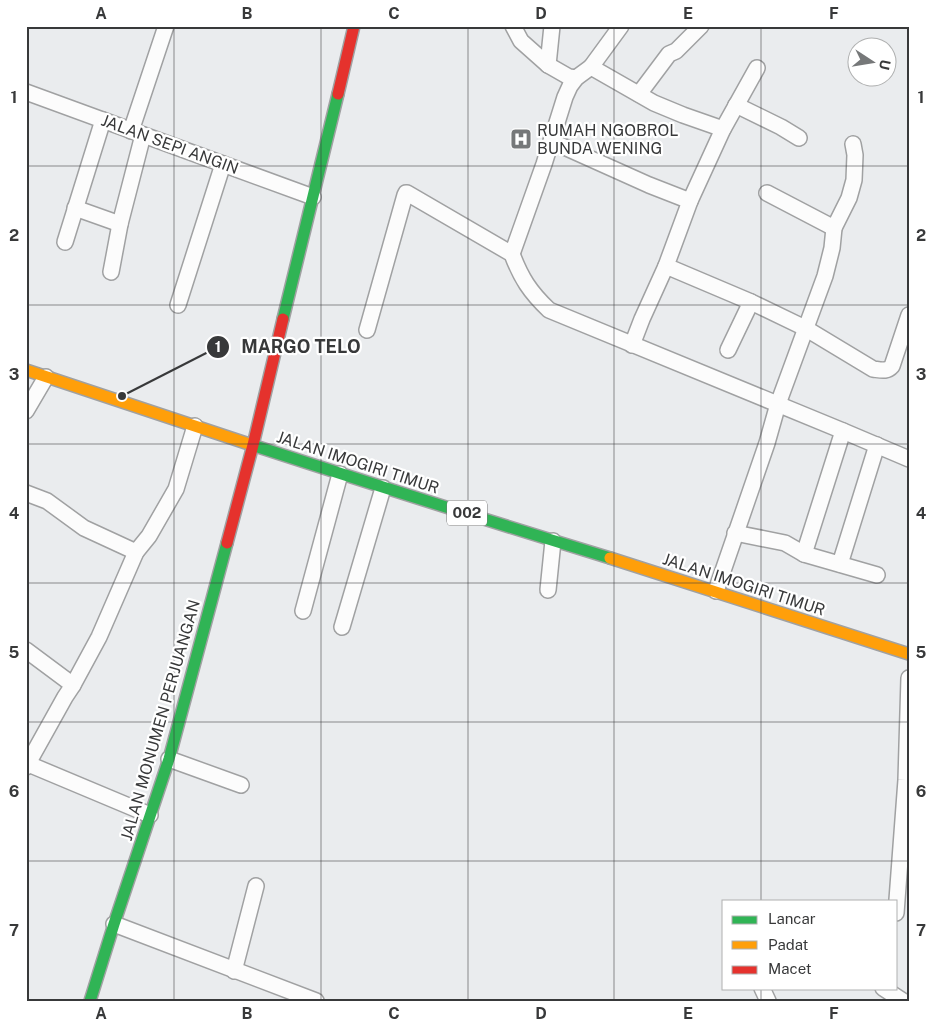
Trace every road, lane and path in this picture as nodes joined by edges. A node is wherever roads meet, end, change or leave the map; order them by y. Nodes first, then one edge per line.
1 (166, 26) edge
2 (354, 26) edge
3 (513, 26) edge
4 (552, 26) edge
5 (621, 26) edge
6 (701, 26) edge
7 (548, 65) junction
8 (591, 67) junction
9 (757, 68) dead end
10 (576, 78) junction
11 (26, 92) edge
12 (639, 94) junction
13 (736, 105) junction
14 (103, 120) junction
15 (723, 129) junction
16 (137, 133) junction
17 (799, 138) dead end
18 (551, 141) junction
19 (853, 144) dead end
20 (224, 164) junction
21 (767, 193) dead end
22 (313, 196) junction
23 (690, 200) junction
24 (75, 208) junction
25 (120, 224) junction
26 (834, 228) junction
27 (65, 242) dead end
28 (512, 254) junction
29 (666, 266) junction
30 (111, 272) dead end
31 (751, 302) junction
32 (178, 305) dead end
33 (909, 315) edge
34 (805, 328) junction
35 (367, 330) dead end
36 (632, 345) junction
37 (728, 350) dead end
38 (26, 370) edge
39 (46, 377) junction
40 (778, 404) junction
41 (26, 411) edge
42 (195, 426) junction
43 (844, 431) junction
44 (253, 445) junction
45 (877, 445) junction
46 (909, 459) edge
47 (340, 474) junction
48 (384, 488) junction
49 (26, 493) edge
50 (736, 533) junction
51 (553, 541) junction
52 (136, 552) junction
53 (804, 554) junction
54 (840, 564) junction
55 (877, 575) dead end
56 (548, 590) dead end
57 (716, 591) junction
58 (304, 611) dead end
59 (342, 627) dead end
60 (26, 650) edge
61 (909, 654) edge
62 (909, 678) edge
63 (73, 686) junction
64 (169, 759) junction
65 (27, 764) edge
66 (240, 785) dead end
67 (150, 815) junction
68 (256, 886) dead end
69 (903, 896) edge
70 (898, 908) edge
71 (114, 924) junction
72 (234, 971) junction
73 (884, 992) edge
74 (90, 1001) edge
75 (316, 1001) edge
76 (903, 1001) edge

1 - 16 street
2 - 22 street, JALAN MONUMEN PERJUANGAN
3 - 7 street
4 - 7 street
5 - 8 street
6 - 12 street
7 - 10 street
8 - 10 street
8 - 12 street
9 - 13 street
10 - 18 street
11 - 14 street, JALAN SEPI ANGIN
12 - 15 street
13 - 15 street
13 - 17 street
14 - 16 street, JALAN SEPI ANGIN
14 - 24 street
15 - 23 street
16 - 20 street, JALAN SEPI ANGIN
16 - 25 street
18 - 23 street
18 - 28 street
19 - 26 street
20 - 22 street, JALAN SEPI ANGIN
20 - 32 street
21 - 26 street
22 - 44 street, JALAN MONUMEN PERJUANGAN
23 - 29 street
24 - 25 street
24 - 27 street
25 - 30 street
26 - 34 street
28 - 35 street
28 - 36 street
29 - 31 street
29 - 36 street
31 - 34 street
31 - 37 street
33 - 34 street
34 - 40 street
36 - 40 street
38 - 39 street, JALAN IMOGIRI TIMUR / 002
39 - 41 street
39 - 42 street, JALAN IMOGIRI TIMUR / 002
40 - 43 street
40 - 50 street
42 - 44 street, JALAN IMOGIRI TIMUR / 002
42 - 52 street
43 - 45 street
43 - 53 street
44 - 47 street, JALAN IMOGIRI TIMUR / 002
44 - 64 street, JALAN MONUMEN PERJUANGAN
45 - 46 street
45 - 54 street
47 - 48 street, JALAN IMOGIRI TIMUR / 002
47 - 58 street
48 - 51 street, JALAN IMOGIRI TIMUR / 002
48 - 59 street
49 - 52 street
50 - 53 street
50 - 57 street
51 - 56 street
51 - 57 street, JALAN IMOGIRI TIMUR / 002
52 - 63 street
53 - 54 street
54 - 55 street
57 - 61 street, JALAN IMOGIRI TIMUR / 002
60 - 63 street
62 - 69 street
63 - 65 street
64 - 66 street
64 - 67 street, JALAN MONUMEN PERJUANGAN
65 - 67 street
67 - 71 street, JALAN MONUMEN PERJUANGAN
68 - 72 street
69 - 70 street
71 - 72 street
71 - 74 street, JALAN MONUMEN PERJUANGAN
72 - 75 street
73 - 76 street

